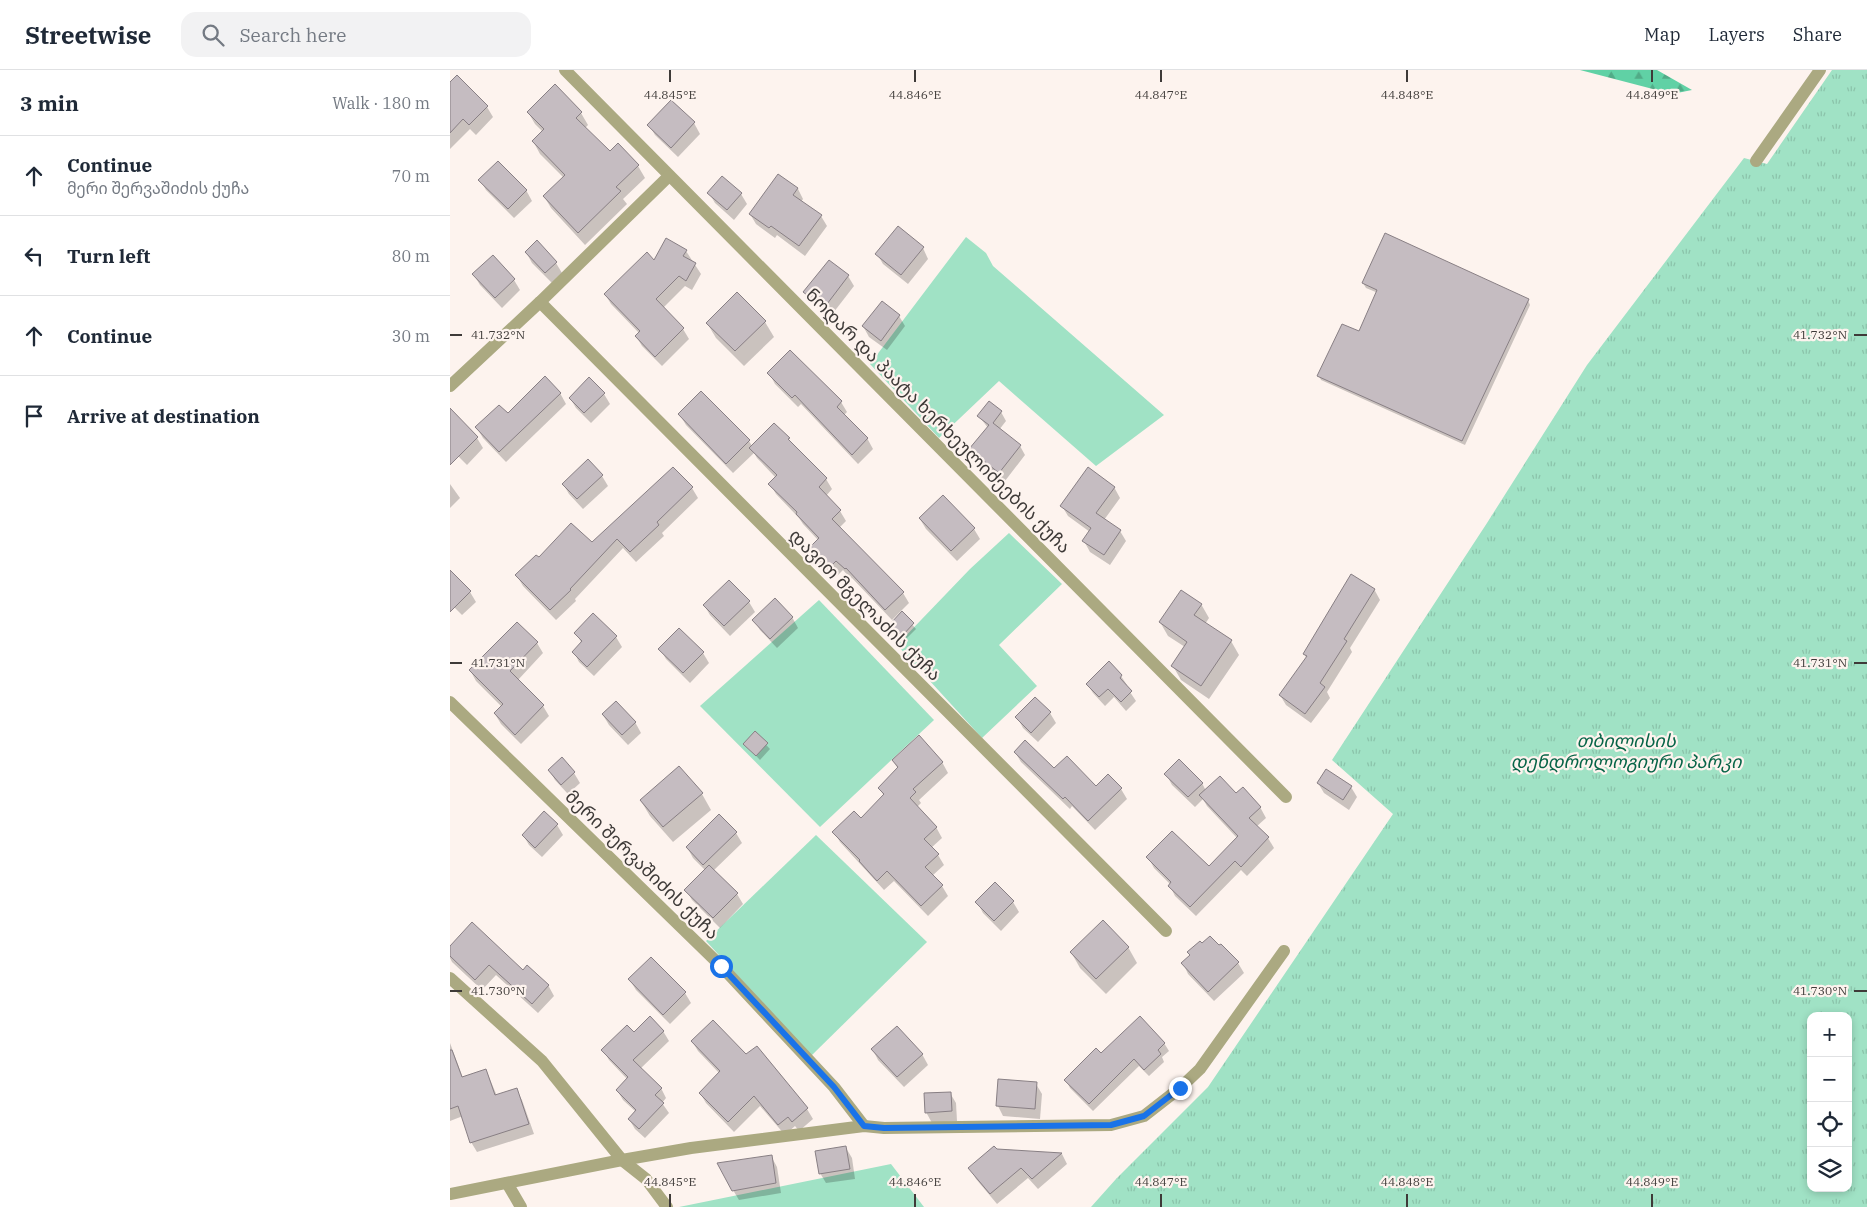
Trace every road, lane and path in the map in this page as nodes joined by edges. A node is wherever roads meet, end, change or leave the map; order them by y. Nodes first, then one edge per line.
1 (565, 70) edge
2 (1820, 70) edge
3 (1756, 161) dead end
4 (670, 176) junction
5 (540, 302) junction
6 (450, 386) edge
7 (450, 702) edge
8 (1286, 797) dead end
9 (1166, 931) dead end
10 (1284, 951) dead end
11 (450, 978) edge
12 (864, 1126) junction
13 (622, 1160) junction
14 (507, 1183) junction
15 (450, 1194) edge
16 (521, 1207) edge
17 (666, 1207) edge

1 - 4 street, ნოდარ და პაატა ხერხეულიძეების ქუჩა
2 - 3 street
4 - 5 street
4 - 8 street, ნოდარ და პაატა ხერხეულიძეების ქუჩა
5 - 6 street
5 - 9 street, დავით მგელაძის ქუჩა
7 - 12 street, მერი შერვაშიძის ქუჩა
10 - 12 street
11 - 13 street
12 - 13 street
13 - 14 street
13 - 17 street
14 - 15 street
14 - 16 street

